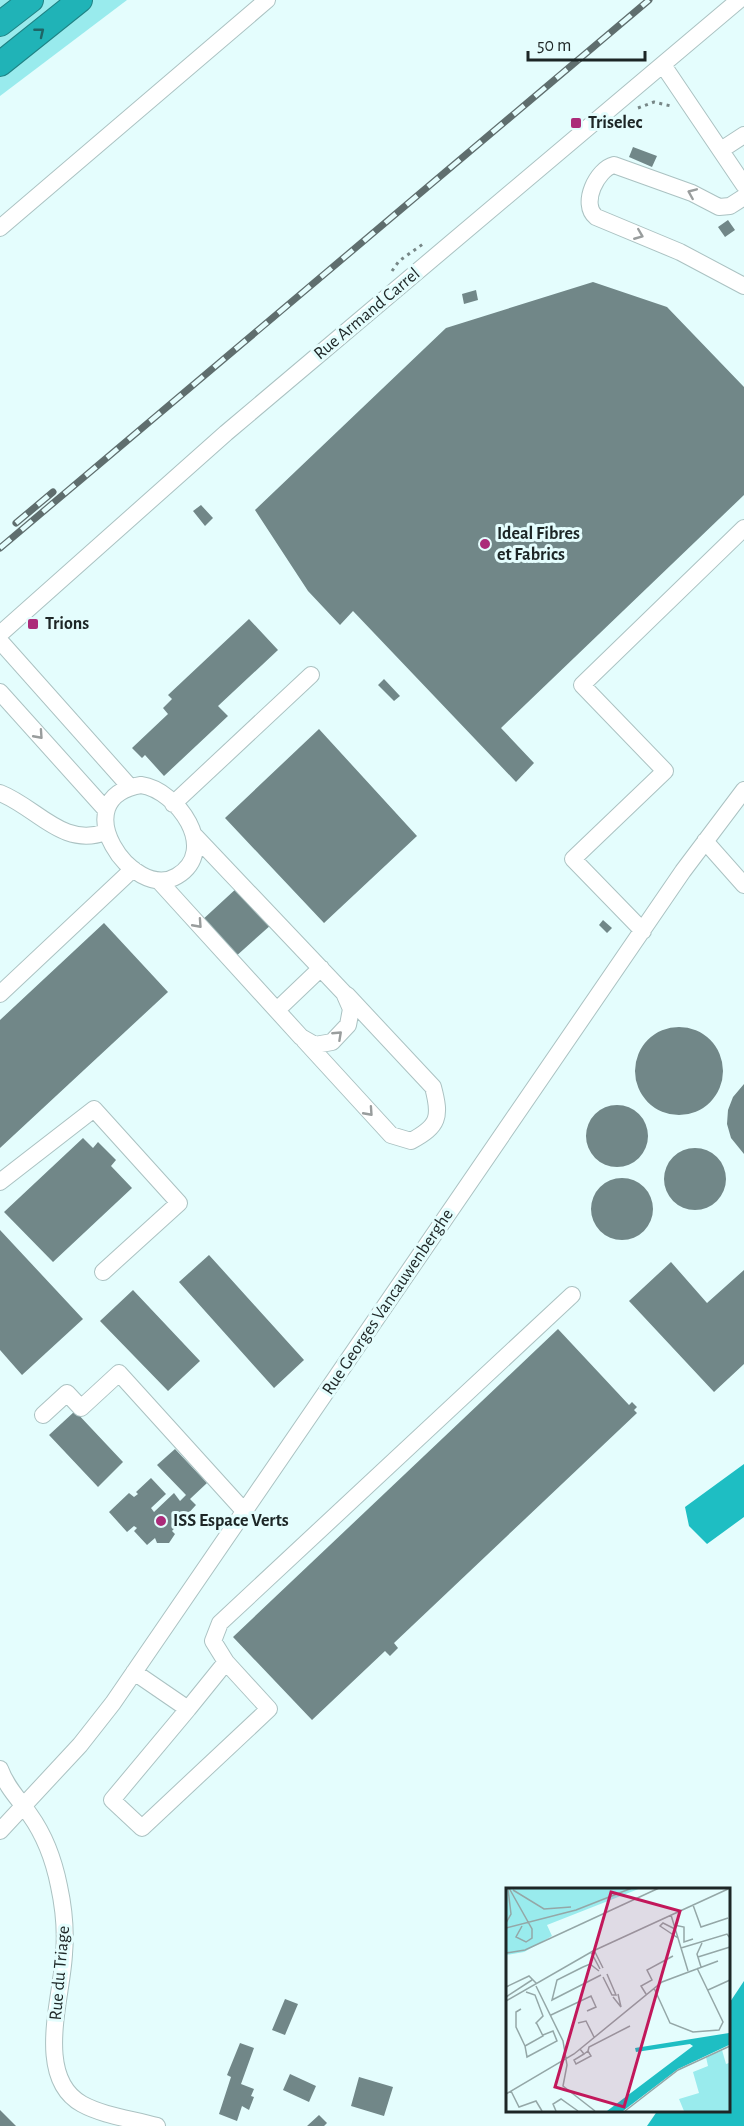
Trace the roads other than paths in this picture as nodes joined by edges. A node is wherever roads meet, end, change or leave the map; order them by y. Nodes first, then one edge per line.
1 (31, 0) edge
2 (80, 0) edge
3 (267, 0) edge
4 (739, 0) edge
5 (0, 24) edge
6 (0, 64) edge
7 (663, 65) junction
8 (744, 135) edge
9 (721, 150) junction
10 (744, 185) edge
11 (744, 197) edge
12 (0, 228) edge
13 (744, 286) edge
14 (744, 528) edge
15 (0, 634) edge
16 (0, 641) edge
17 (311, 675) dead end
18 (0, 692) edge
19 (130, 787) junction
20 (744, 790) edge
21 (0, 793) edge
22 (173, 804) junction
23 (106, 810) junction
24 (106, 832) junction
25 (195, 836) junction
26 (705, 841) junction
27 (134, 869) junction
28 (159, 881) junction
29 (744, 885) edge
30 (643, 931) junction
31 (321, 968) junction
32 (344, 993) junction
33 (0, 994) edge
34 (277, 1010) junction
35 (301, 1037) junction
36 (0, 1182) edge
37 (103, 1272) dead end
38 (572, 1295) dead end
39 (43, 1415) dead end
40 (245, 1512) junction
41 (226, 1662) junction
42 (134, 1672) junction
43 (188, 1709) junction
44 (0, 1769) edge
45 (23, 1807) junction
46 (0, 1831) edge
47 (157, 2126) edge

1 - 5 highway
6 -> 2 highway
3 - 12 street
4 - 7 street, Rue Armand Carrel
7 - 9 street
7 - 15 street, Rue Armand Carrel
8 - 9 street
9 - 10 street
11 -> 13 street
14 - 30 street
16 - 19 street
17 - 22 street
18 -> 23 street
19 - 22 street
19 - 23 street
20 - 26 street, Rue Georges Vancauwenberghe
21 - 24 street
22 - 25 street
23 - 24 street
24 - 27 street
25 - 28 street
25 - 31 street
26 - 29 street
26 - 30 street, Rue Georges Vancauwenberghe
27 - 28 street
27 - 33 street
28 -> 34 street
30 - 40 street, Rue Georges Vancauwenberghe
31 - 32 street
31 - 34 street
35 -> 32 street
35 -> 32 street
34 - 35 street
36 - 37 street
38 - 41 street
39 - 40 street
40 - 42 street, Rue Georges Vancauwenberghe
41 - 43 street
41 - 43 street
42 - 43 street
42 - 45 street, Rue Georges Vancauwenberghe
44 - 45 street, Rue du Triage
45 - 46 street, Rue Georges Vancauwenberghe
45 - 47 street, Rue du Triage

